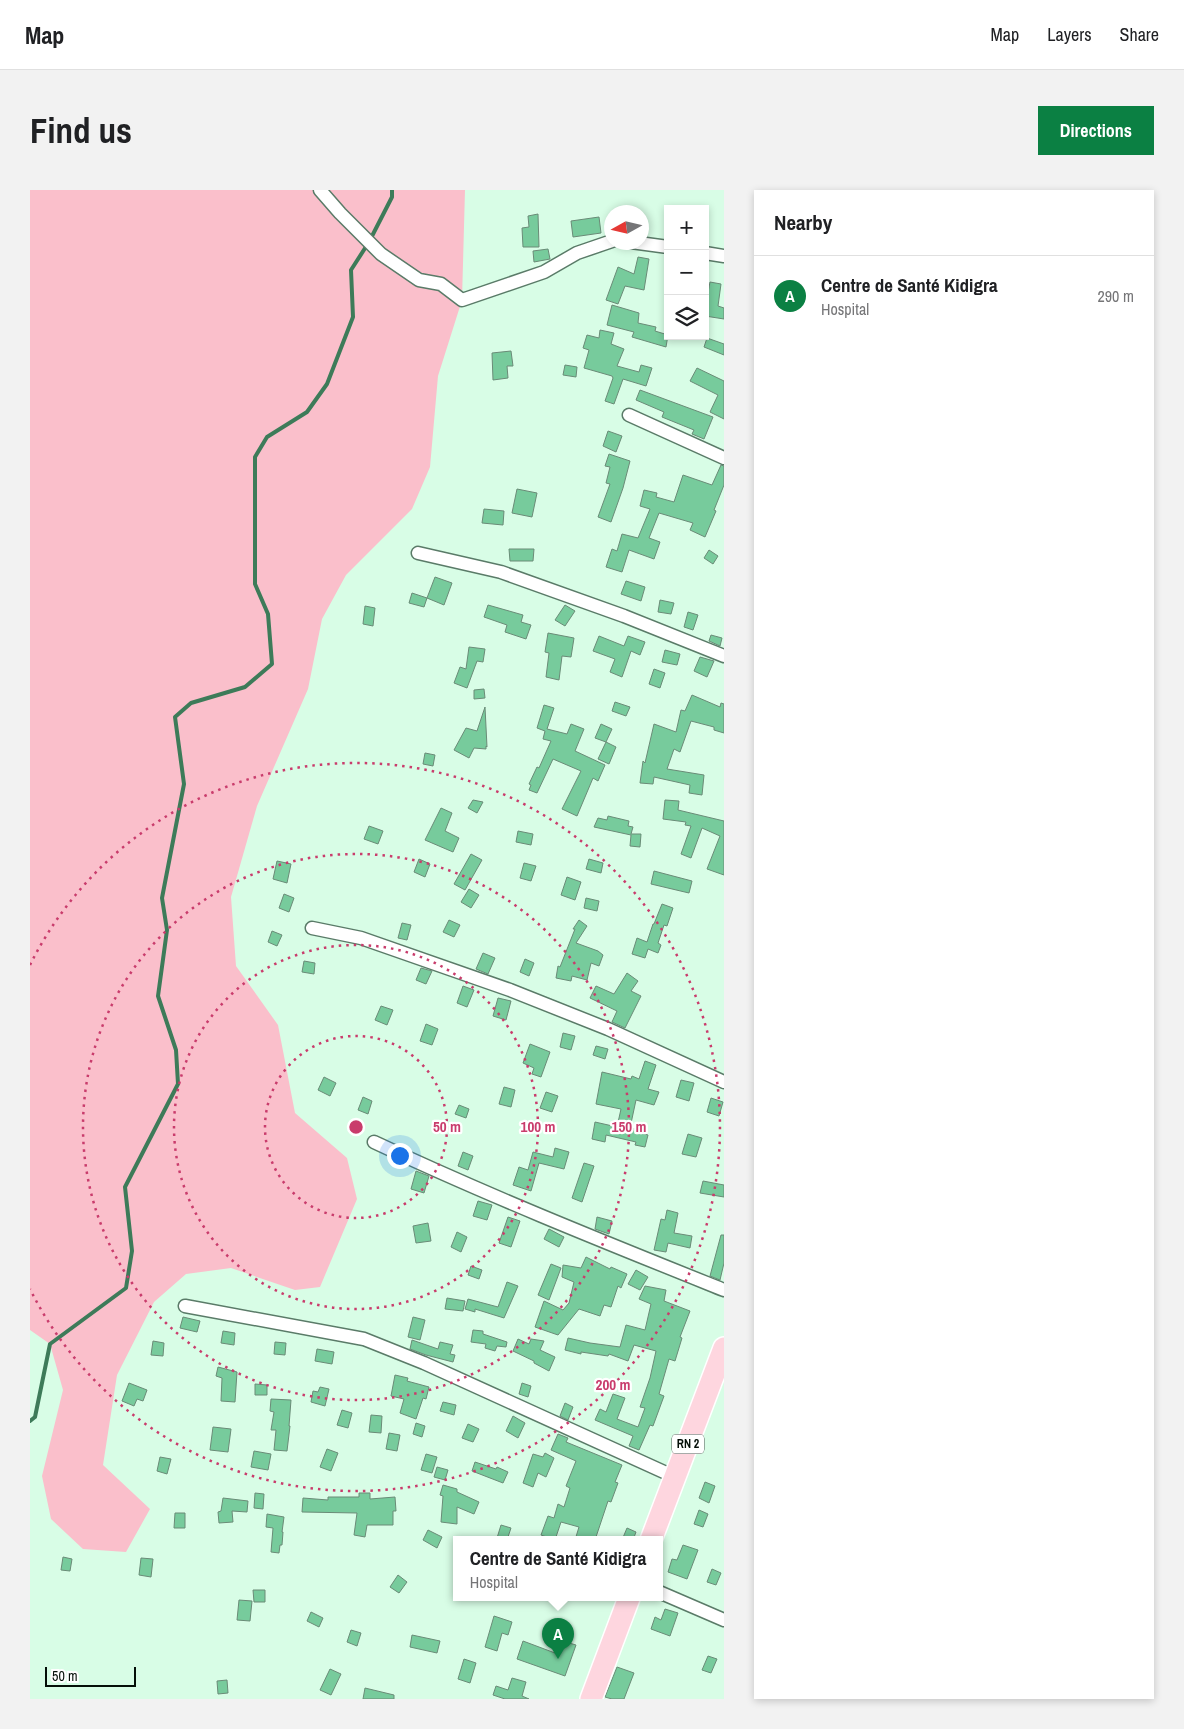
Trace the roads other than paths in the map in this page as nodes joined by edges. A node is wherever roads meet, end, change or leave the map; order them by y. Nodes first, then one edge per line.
1 (320, 190) edge
2 (604, 244) edge
3 (649, 244) edge
4 (664, 246) edge
5 (709, 254) edge
6 (724, 256) edge
7 (629, 415) dead end
8 (724, 458) edge
9 (418, 553) dead end
10 (724, 656) edge
11 (312, 928) dead end
12 (724, 1082) edge
13 (374, 1142) dead end
14 (724, 1290) edge
15 (185, 1306) dead end
16 (724, 1348) edge
17 (675, 1477) junction
18 (653, 1536) edge
19 (663, 1594) edge
20 (628, 1601) edge
21 (724, 1620) edge
22 (591, 1699) edge

1 - 2 street
3 - 4 street
5 - 6 street
7 - 8 street
9 - 10 street
11 - 12 street
13 - 14 street
15 - 17 street
16 - 17 main road, RN 2
17 - 18 main road, RN 2
19 - 21 street
20 - 22 main road

